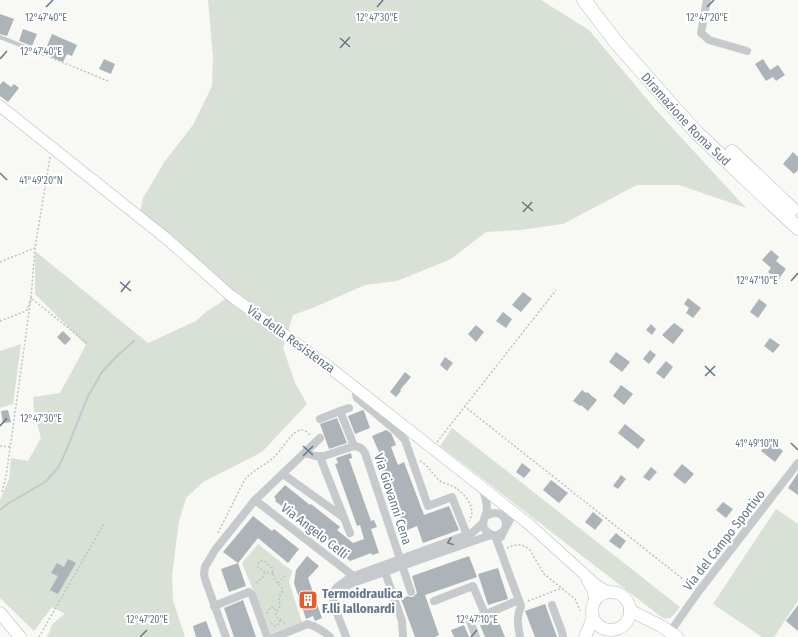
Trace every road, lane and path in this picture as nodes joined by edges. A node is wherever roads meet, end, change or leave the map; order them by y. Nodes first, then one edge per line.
1 (584, 0) edge
2 (596, 0) edge
3 (708, 0) edge
4 (0, 37) edge
5 (747, 51) dead end
6 (43, 54) joint
7 (108, 81) dead end
8 (0, 106) edge
9 (52, 147) junction
10 (798, 215) edge
11 (798, 228) edge
12 (35, 248) junction
13 (0, 262) edge
14 (556, 290) dead end
15 (31, 298) junction
16 (0, 321) edge
17 (86, 343) dead end
18 (359, 391) junction
19 (464, 406) junction
20 (349, 408) dead end
21 (340, 411) junction
22 (320, 419) dead end
23 (318, 440) joint
24 (0, 446) edge
25 (354, 446) junction
26 (10, 447) junction
27 (432, 448) junction
28 (305, 453) junction
29 (320, 457) junction
30 (412, 460) junction
31 (798, 463) edge
32 (283, 474) junction
33 (482, 487) junction
34 (2, 492) dead end
35 (255, 500) junction
36 (503, 504) junction
37 (513, 512) junction
38 (344, 517) junction
39 (485, 518) junction
40 (105, 522) dead end
41 (530, 525) junction
42 (504, 529) junction
43 (466, 531) junction
44 (350, 533) dead end
45 (217, 535) dead end
46 (492, 535) junction
47 (500, 549) junction
48 (401, 563) junction
49 (265, 572) junction
50 (385, 572) junction
51 (273, 573) junction
52 (582, 573) junction
53 (285, 576) dead end
54 (356, 579) junction
55 (256, 583) dead end
56 (277, 583) junction
57 (562, 588) junction
58 (699, 591) junction
59 (410, 592) dead end
60 (607, 592) junction
61 (434, 601) dead end
62 (595, 601) junction
63 (519, 602) junction
64 (552, 605) dead end
65 (214, 606) junction
66 (630, 610) junction
67 (276, 611) junction
68 (580, 611) dead end
69 (0, 613) edge
70 (485, 614) junction
71 (593, 616) junction
72 (280, 620) junction
73 (625, 624) junction
74 (607, 629) junction
75 (289, 631) junction
76 (670, 632) edge
77 (20, 637) edge
78 (39, 637) edge
79 (226, 637) edge
80 (269, 637) edge
81 (275, 637) edge
82 (330, 637) edge
83 (346, 637) edge
84 (403, 637) edge
85 (476, 637) edge
86 (520, 637) edge
87 (562, 637) edge
88 (585, 637) edge
89 (592, 637) edge

1 - 11 highway, Diramazione Roma Sud
2 - 10 highway, Diramazione Roma Sud
3 - 5 street
4 - 6 lane
6 - 7 path
8 - 9 street, Via della Resistenza
9 - 12 path
9 - 18 street, Via della Resistenza
12 - 13 path
12 - 15 path
14 - 19 path
15 - 16 path
15 - 17 path
15 - 26 path
18 - 27 street, Via della Resistenza
18 - 30 street
19 - 27 path
19 - 58 path
20 - 21 street
21 - 22 street
21 - 25 street
23 - 28 street
23 - 45 path
24 - 26 path
25 - 29 street
25 - 48 street, Via Giovanni Cena
26 - 34 path
27 - 33 street, Via della Resistenza
28 - 29 street
28 - 32 street
29 - 38 street
30 - 43 path
30 - 43 street
31 - 58 street, Via del Campo Sportivo
32 - 35 street
32 - 38 street
33 - 36 street, Via della Resistenza
33 - 39 street
35 - 54 street, Via Angelo Celli
35 - 65 street
36 - 37 street, Via della Resistenza
36 - 39 street
37 - 41 street, Via della Resistenza
37 - 42 street
38 - 44 street
39 - 42 street
39 - 43 street
39 - 46 street
40 - 78 path
41 - 42 street
41 - 52 street, Via della Resistenza
42 - 46 street
42 - 47 street
43 -> 48 street
46 - 47 street
46 - 48 street
47 - 57 path
47 - 63 street
48 - 50 street
48 - 54 street
48 - 59 street, Via Giovanni Cena
49 - 51 path
49 - 51 path
49 - 55 path
50 - 54 street
50 - 84 street
51 - 56 path
52 - 60 street, Via della Resistenza
52 - 62 street, Via della Resistenza
53 - 56 path
54 - 83 street
56 - 67 path
57 - 63 path
57 - 68 path
58 - 76 street, Via del Campo Sportivo
60 - 62 main road
60 - 66 main road
61 - 70 street
62 - 71 main road
63 - 70 street
63 - 86 street
64 - 87 street
65 - 79 street
65 - 80 street
66 - 73 main road
66 - 76 main road
67 - 72 path
67 - 72 path
69 - 77 main road
70 - 85 street
71 - 74 main road
71 - 88 main road
72 - 75 path
73 - 74 main road
73 - 76 main road
74 - 89 main road
75 - 81 street
75 - 82 street

